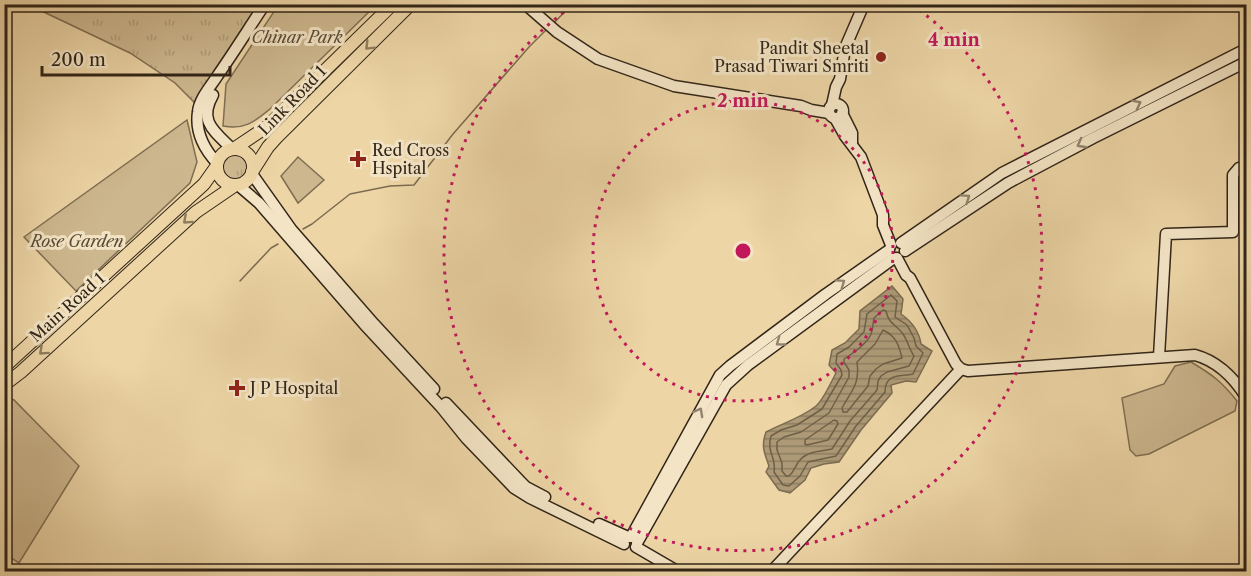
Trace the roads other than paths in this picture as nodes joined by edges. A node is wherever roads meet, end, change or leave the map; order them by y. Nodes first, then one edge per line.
1 (265, 4) edge
2 (273, 4) edge
3 (393, 4) edge
4 (411, 4) edge
5 (525, 4) edge
6 (864, 4) edge
7 (1246, 49) edge
8 (1246, 62) edge
9 (835, 110) junction
10 (233, 149) junction
11 (217, 165) junction
12 (1246, 167) edge
13 (252, 173) junction
14 (236, 185) junction
15 (935, 225) junction
16 (897, 250) junction
17 (1159, 357) junction
18 (4, 367) edge
19 (961, 369) junction
20 (4, 385) edge
21 (1246, 397) edge
22 (631, 542) junction
23 (679, 572) edge
24 (771, 572) edge

1 - 11 street
2 - 10 street
3 - 10 main road, Link Road 1
4 -> 13 main road, Link Road 1
5 - 9 street
6 - 9 street
15 -> 7 street
8 -> 15 street
9 - 16 street
10 - 11 main road, Link Road 1
10 - 13 main road, Link Road 1
11 - 14 main road
11 - 18 main road, Main Road 1
12 - 17 street
13 - 14 main road, Link Road 1
13 - 22 street
14 -> 20 main road, Main Road 1
14 - 22 street
15 - 16 street
16 - 19 street
16 - 22 street
17 - 19 street
17 - 21 street
19 - 24 street
22 - 23 street

